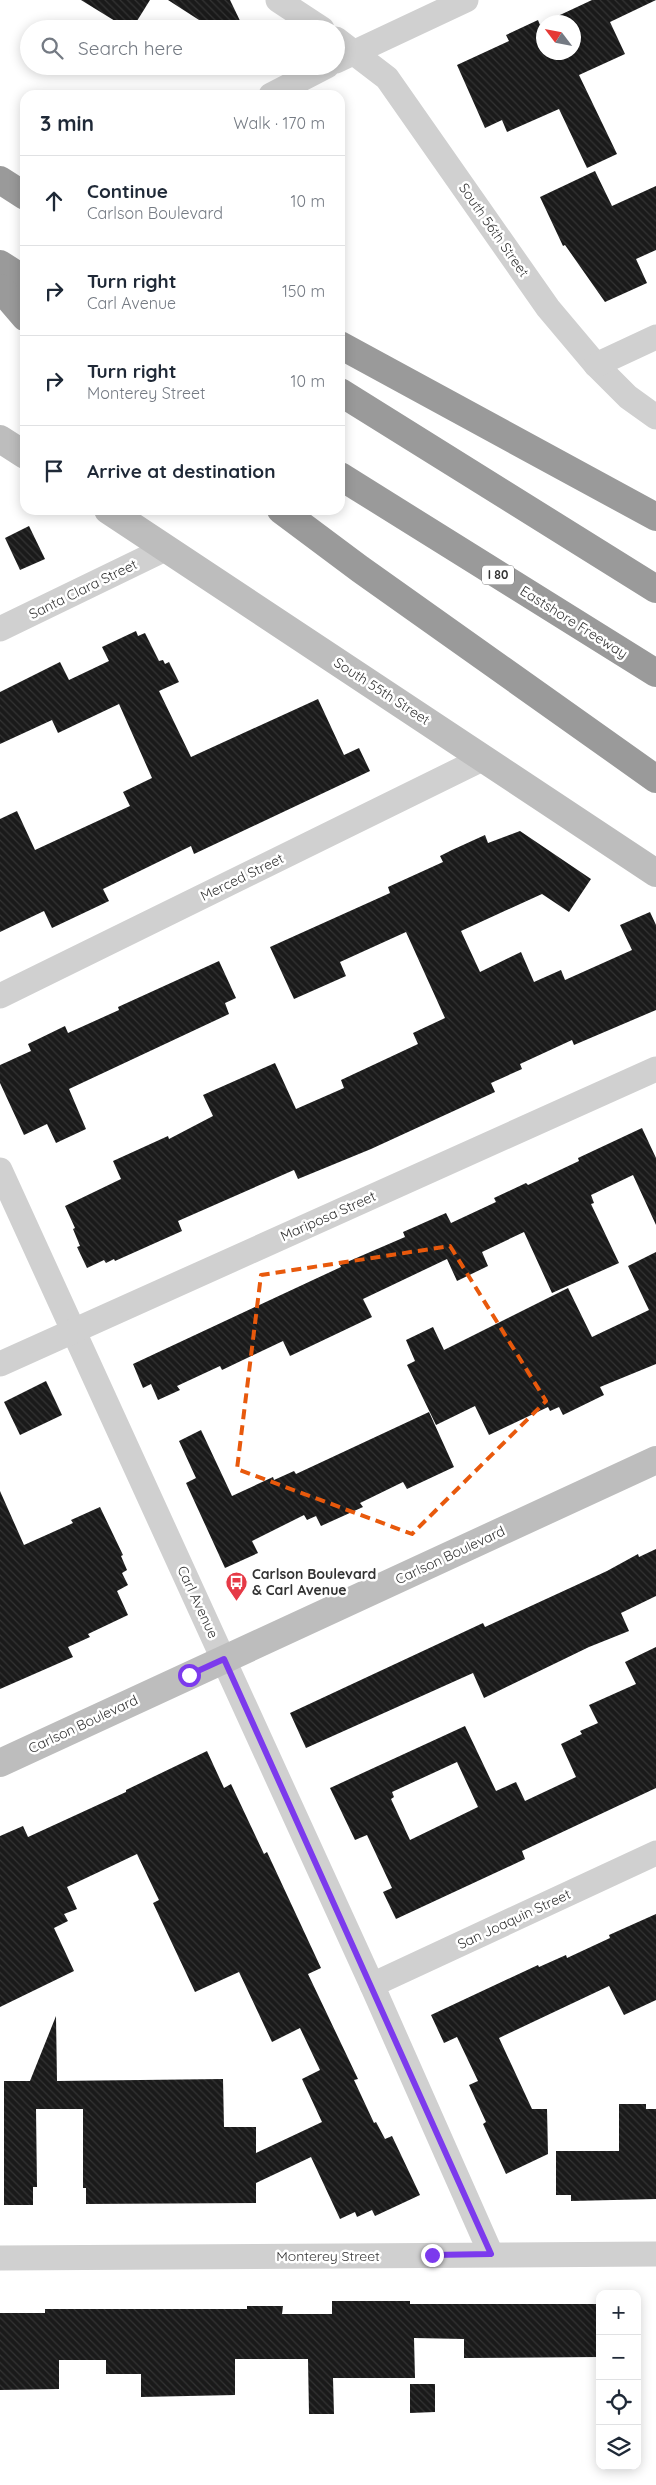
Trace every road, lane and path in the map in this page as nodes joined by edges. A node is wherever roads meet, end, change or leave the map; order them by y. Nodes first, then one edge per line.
1 (278, 0) edge
2 (466, 0) edge
3 (308, 20) edge
4 (345, 50) edge
5 (345, 53) edge
6 (310, 75) edge
7 (281, 90) edge
8 (0, 169) edge
9 (20, 179) edge
10 (0, 180) edge
11 (20, 193) edge
12 (0, 264) edge
13 (20, 277) edge
14 (0, 288) edge
15 (20, 311) edge
16 (656, 337) edge
17 (345, 348) edge
18 (596, 365) junction
19 (345, 395) edge
20 (656, 417) edge
21 (0, 439) edge
22 (20, 453) edge
23 (345, 479) edge
24 (116, 515) edge
25 (288, 515) edge
26 (656, 517) edge
27 (166, 548) junction
28 (656, 589) edge
29 (0, 629) edge
30 (656, 673) edge
31 (484, 758) junction
32 (656, 779) edge
33 (656, 873) edge
34 (0, 996) edge
35 (656, 1069) edge
36 (0, 1170) edge
37 (72, 1330) junction
38 (0, 1364) edge
39 (656, 1460) edge
40 (224, 1659) junction
41 (0, 1763) edge
42 (656, 1853) edge
43 (372, 1985) junction
44 (491, 2254) junction
45 (656, 2254) edge
46 (0, 2258) edge

1 - 3 street
2 - 4 street
5 - 18 street, South 56th Street
6 - 7 street
8 - 9 highway
10 - 11 highway
12 - 13 highway
14 - 15 highway
16 - 18 street
17 - 26 highway
18 - 20 street, South 56th Street
19 - 28 highway
21 - 22 main road
23 - 30 highway, Eastshore Freeway / I 80
24 - 27 main road, South 55th Street
25 - 32 highway
27 - 29 street, Santa Clara Street
27 - 31 main road, South 55th Street
31 - 33 main road, South 55th Street
31 - 34 street, Merced Street
35 - 37 street, Mariposa Street
36 - 37 street, Carl Avenue
37 - 38 street, Mariposa Street
37 - 40 street, Carl Avenue
39 - 40 main road, Carlson Boulevard
40 - 41 main road, Carlson Boulevard
40 - 43 street, Carl Avenue
42 - 43 street, San Joaquin Street
43 - 44 street, Carl Avenue
44 - 45 street, Monterey Street
44 - 46 street, Monterey Street

